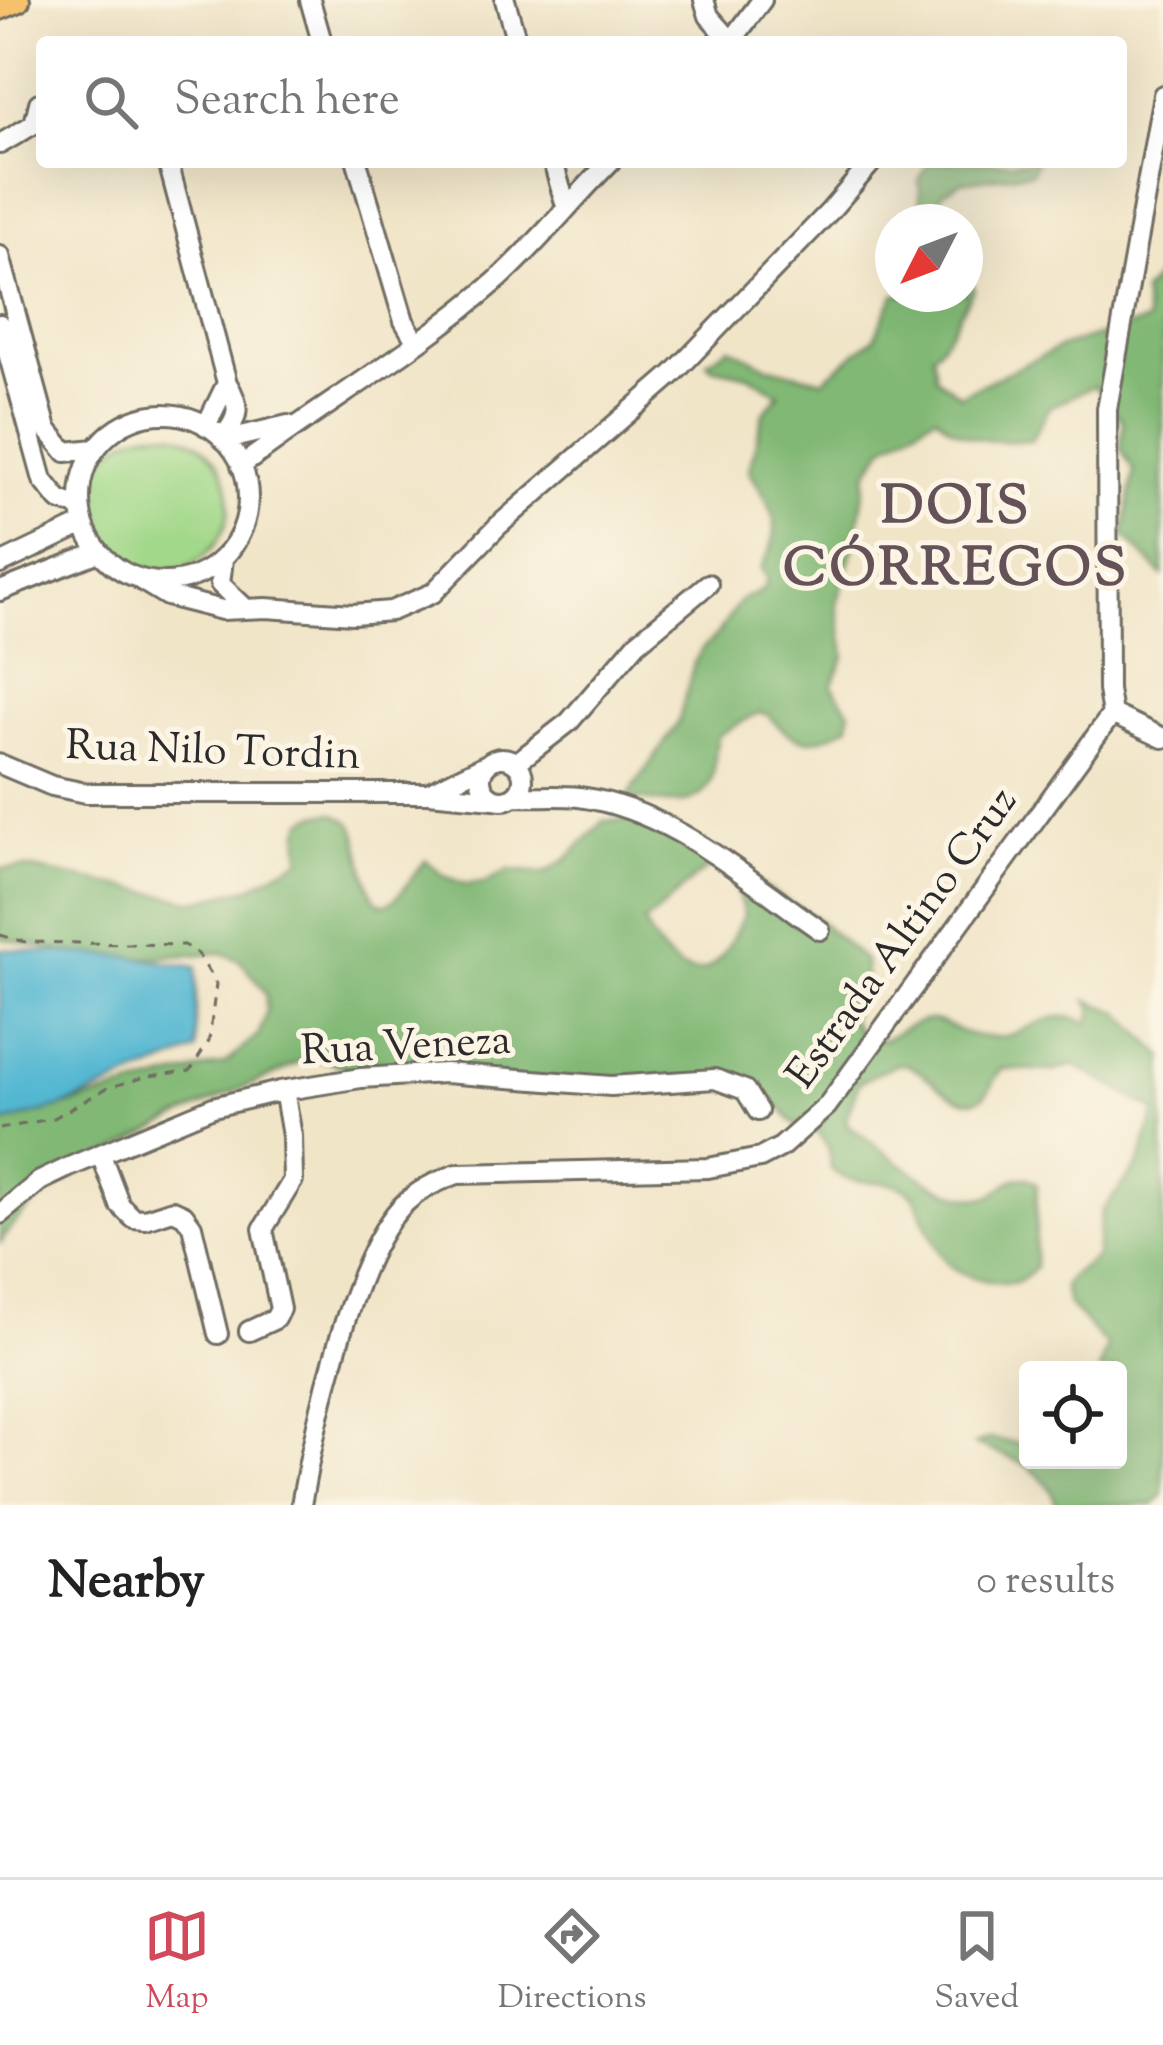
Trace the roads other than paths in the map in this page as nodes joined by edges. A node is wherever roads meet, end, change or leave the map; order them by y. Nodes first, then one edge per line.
1 (17, 0) edge
2 (310, 0) edge
3 (505, 0) edge
4 (704, 0) edge
5 (762, 0) edge
6 (0, 7) edge
7 (320, 36) edge
8 (515, 36) edge
9 (726, 36) edge
10 (735, 36) edge
11 (1163, 95) edge
12 (36, 116) edge
13 (0, 144) edge
14 (170, 168) edge
15 (359, 168) edge
16 (555, 168) edge
17 (604, 168) edge
18 (867, 168) edge
19 (566, 206) junction
20 (0, 256) edge
21 (0, 324) edge
22 (417, 343) junction
23 (298, 422) junction
24 (218, 435) junction
25 (95, 449) junction
26 (242, 466) junction
27 (82, 516) junction
28 (99, 552) junction
29 (223, 559) junction
30 (0, 564) edge
31 (139, 579) junction
32 (708, 584) dead end
33 (0, 591) edge
34 (244, 608) junction
35 (1112, 714) junction
36 (1163, 738) edge
37 (516, 763) junction
38 (0, 764) edge
39 (487, 764) junction
40 (428, 793) junction
41 (504, 798) junction
42 (820, 930) dead end
43 (284, 1090) junction
44 (758, 1111) dead end
45 (100, 1155) junction
46 (0, 1214) edge
47 (249, 1331) dead end
48 (218, 1334) dead end
49 (301, 1505) edge

1 - 6 main road
2 - 7 street
3 - 8 street
4 - 9 street
5 - 10 street
11 - 35 street
12 - 13 street
14 - 24 street
15 - 22 street
16 - 19 street
17 - 19 street
18 - 34 street
19 - 22 street
20 - 25 street
21 - 27 street
22 - 23 street
23 - 24 street
23 - 26 street
24 - 25 street
24 - 26 street
25 - 27 street
26 - 29 street
27 - 28 street
27 - 30 street
28 - 31 street
28 - 33 street
29 - 31 street
29 - 34 street
31 - 34 street
32 - 37 street
35 - 36 street
35 - 49 street, Estrada Altino Cruz
37 - 39 street
37 - 41 street
38 - 40 street, Rua Nilo Tordin
39 - 40 street, Rua Nilo Tordin
39 - 41 street
40 - 41 street, Rua Nilo Tordin
41 - 42 street, Rua Nilo Tordin
43 - 44 street, Rua Veneza
43 - 45 street, Rua Veneza
43 - 47 street
45 - 46 street, Rua Veneza
45 - 48 street

